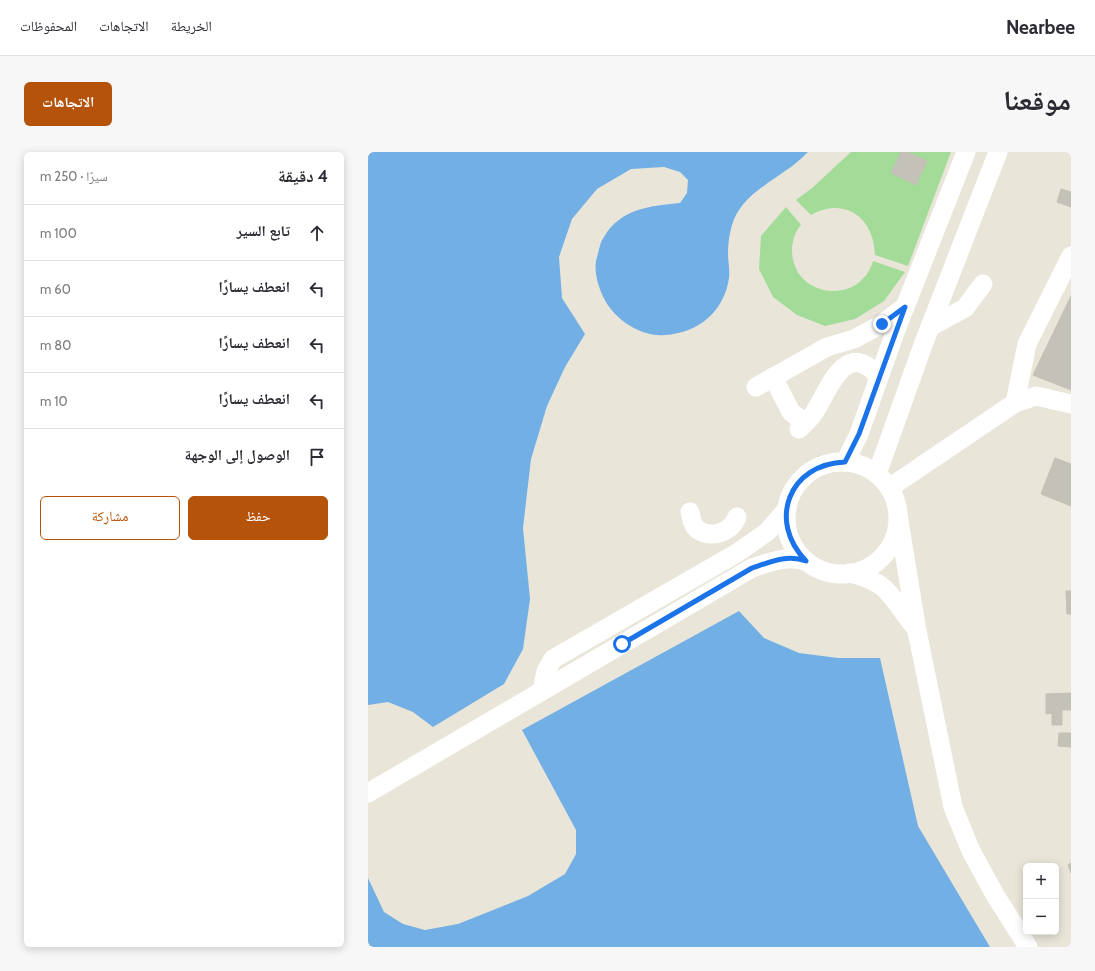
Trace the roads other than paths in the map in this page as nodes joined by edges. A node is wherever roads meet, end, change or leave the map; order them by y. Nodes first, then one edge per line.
1 (966, 152) edge
2 (998, 152) edge
3 (1071, 256) edge
4 (983, 284) dead end
5 (905, 307) junction
6 (930, 327) junction
7 (773, 377) junction
8 (879, 377) junction
9 (756, 387) dead end
10 (1015, 403) junction
11 (1071, 404) edge
12 (845, 462) junction
13 (883, 481) junction
14 (787, 509) junction
15 (690, 512) dead end
16 (898, 515) junction
17 (736, 517) dead end
18 (806, 561) junction
19 (850, 573) junction
20 (917, 631) junction
21 (542, 691) junction
22 (368, 794) edge
23 (1028, 947) edge

1 - 5 street
2 - 6 street
3 - 10 street
4 - 6 street
5 - 7 street
5 - 8 street
6 - 13 street
7 - 8 street
7 - 9 street
8 - 12 street
10 - 11 street
10 - 13 street
12 - 13 street
12 - 14 street
13 - 16 street
14 - 18 street
14 - 21 street
15 - 17 street
16 - 19 street
16 - 20 street
18 - 19 street
18 - 21 street
19 - 20 street
20 - 23 street
21 - 22 street

